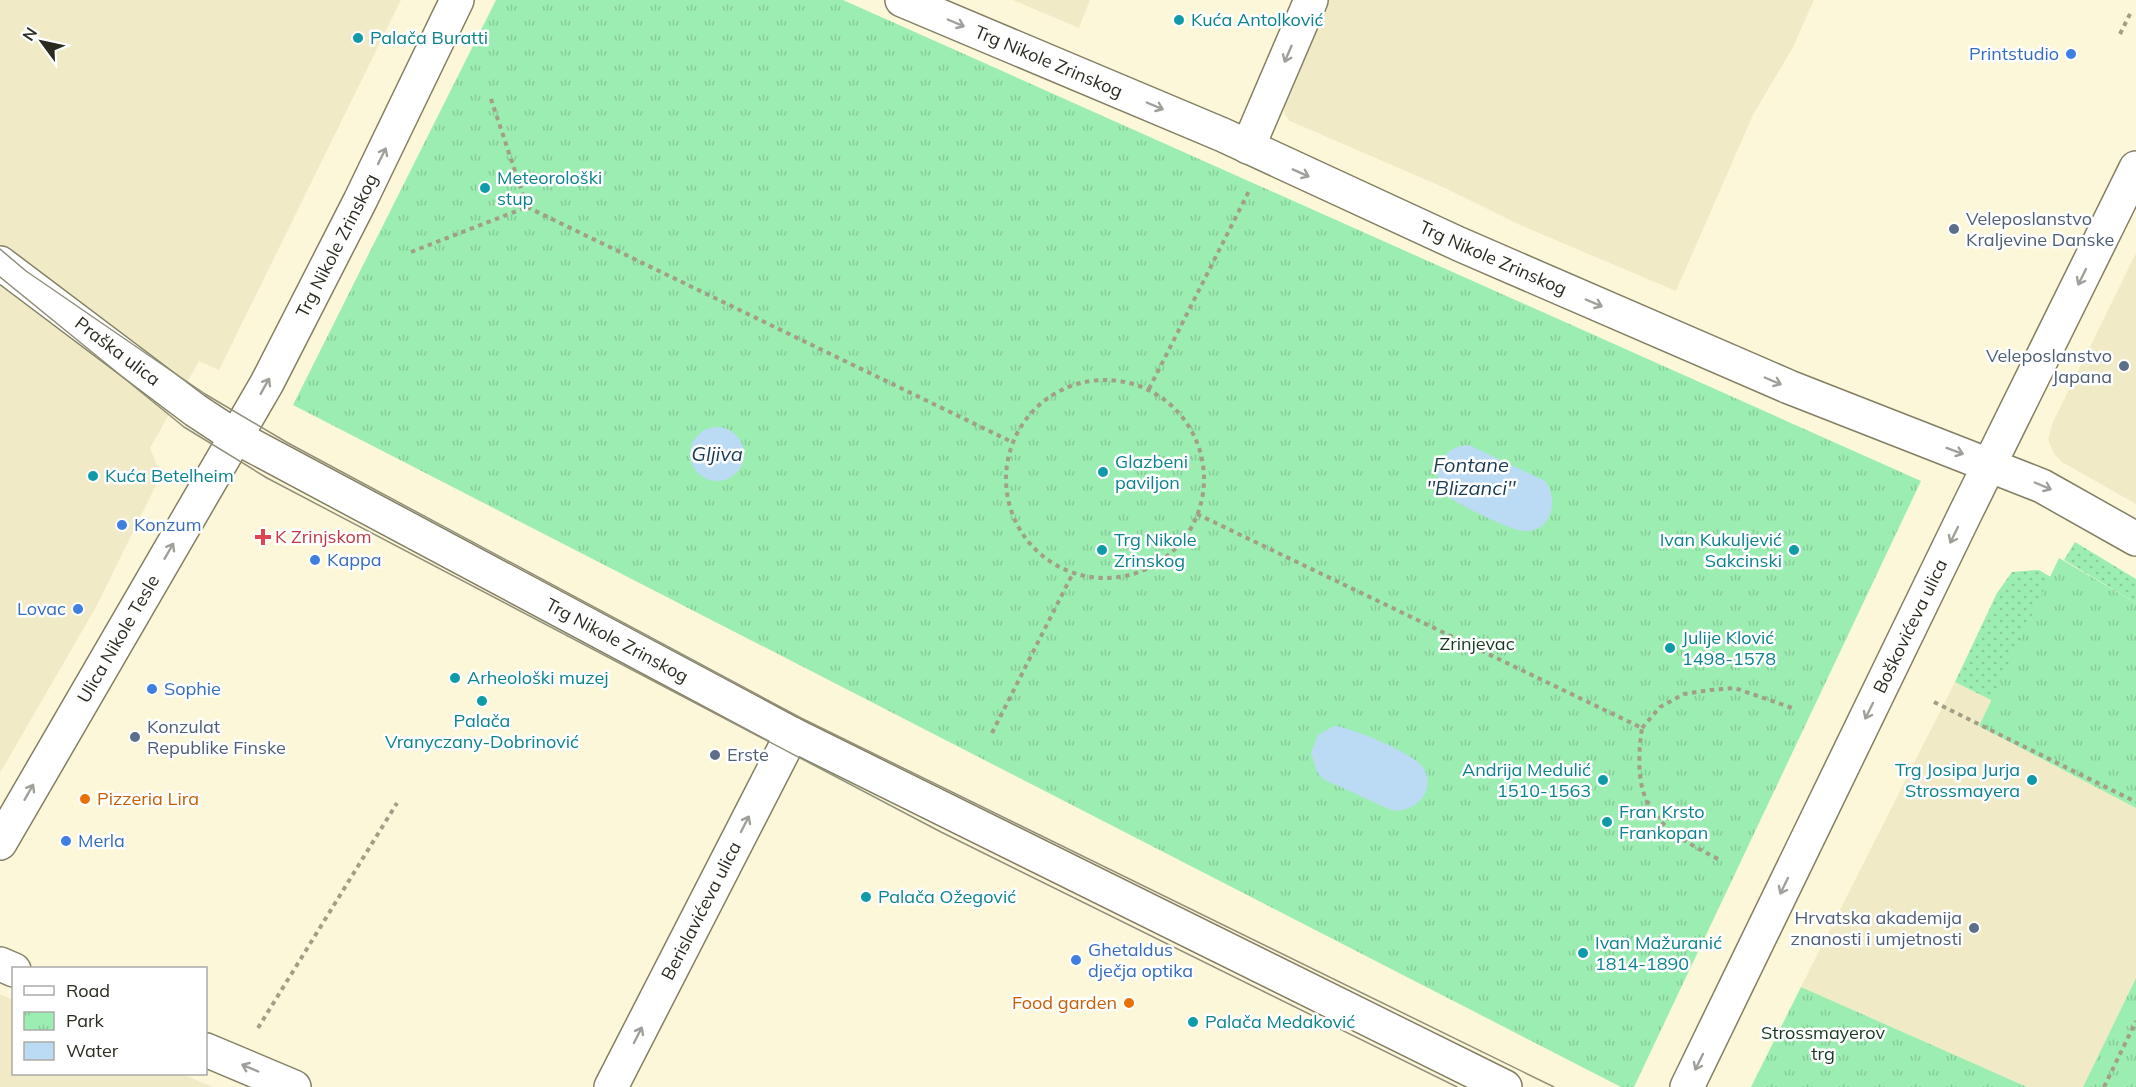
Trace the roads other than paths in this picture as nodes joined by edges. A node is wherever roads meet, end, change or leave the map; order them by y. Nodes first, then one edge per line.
1 (457, 0) edge
2 (902, 0) edge
3 (1311, 0) edge
4 (1248, 147) junction
5 (2136, 168) edge
6 (0, 263) edge
7 (236, 437) junction
8 (1989, 464) junction
9 (2136, 539) edge
10 (792, 734) junction
11 (0, 843) edge
12 (207, 1050) edge
13 (294, 1087) edge
14 (611, 1087) edge
15 (1505, 1087) edge
16 (1687, 1087) edge

7 -> 1 street, Trg Nikole Zrinskog
2 -> 4 street, Trg Nikole Zrinskog
3 -> 4 street
4 -> 8 street, Trg Nikole Zrinskog
5 -> 8 street, Boškovićeva ulica
6 - 7 street, Praška ulica
7 - 10 street, Trg Nikole Zrinskog
11 -> 7 street, Ulica Nikole Tesle
8 -> 9 street
8 -> 16 street, Boškovićeva ulica
14 -> 10 street, Berislavićeva ulica
10 - 15 street, Trg Nikole Zrinskog
13 -> 12 street

